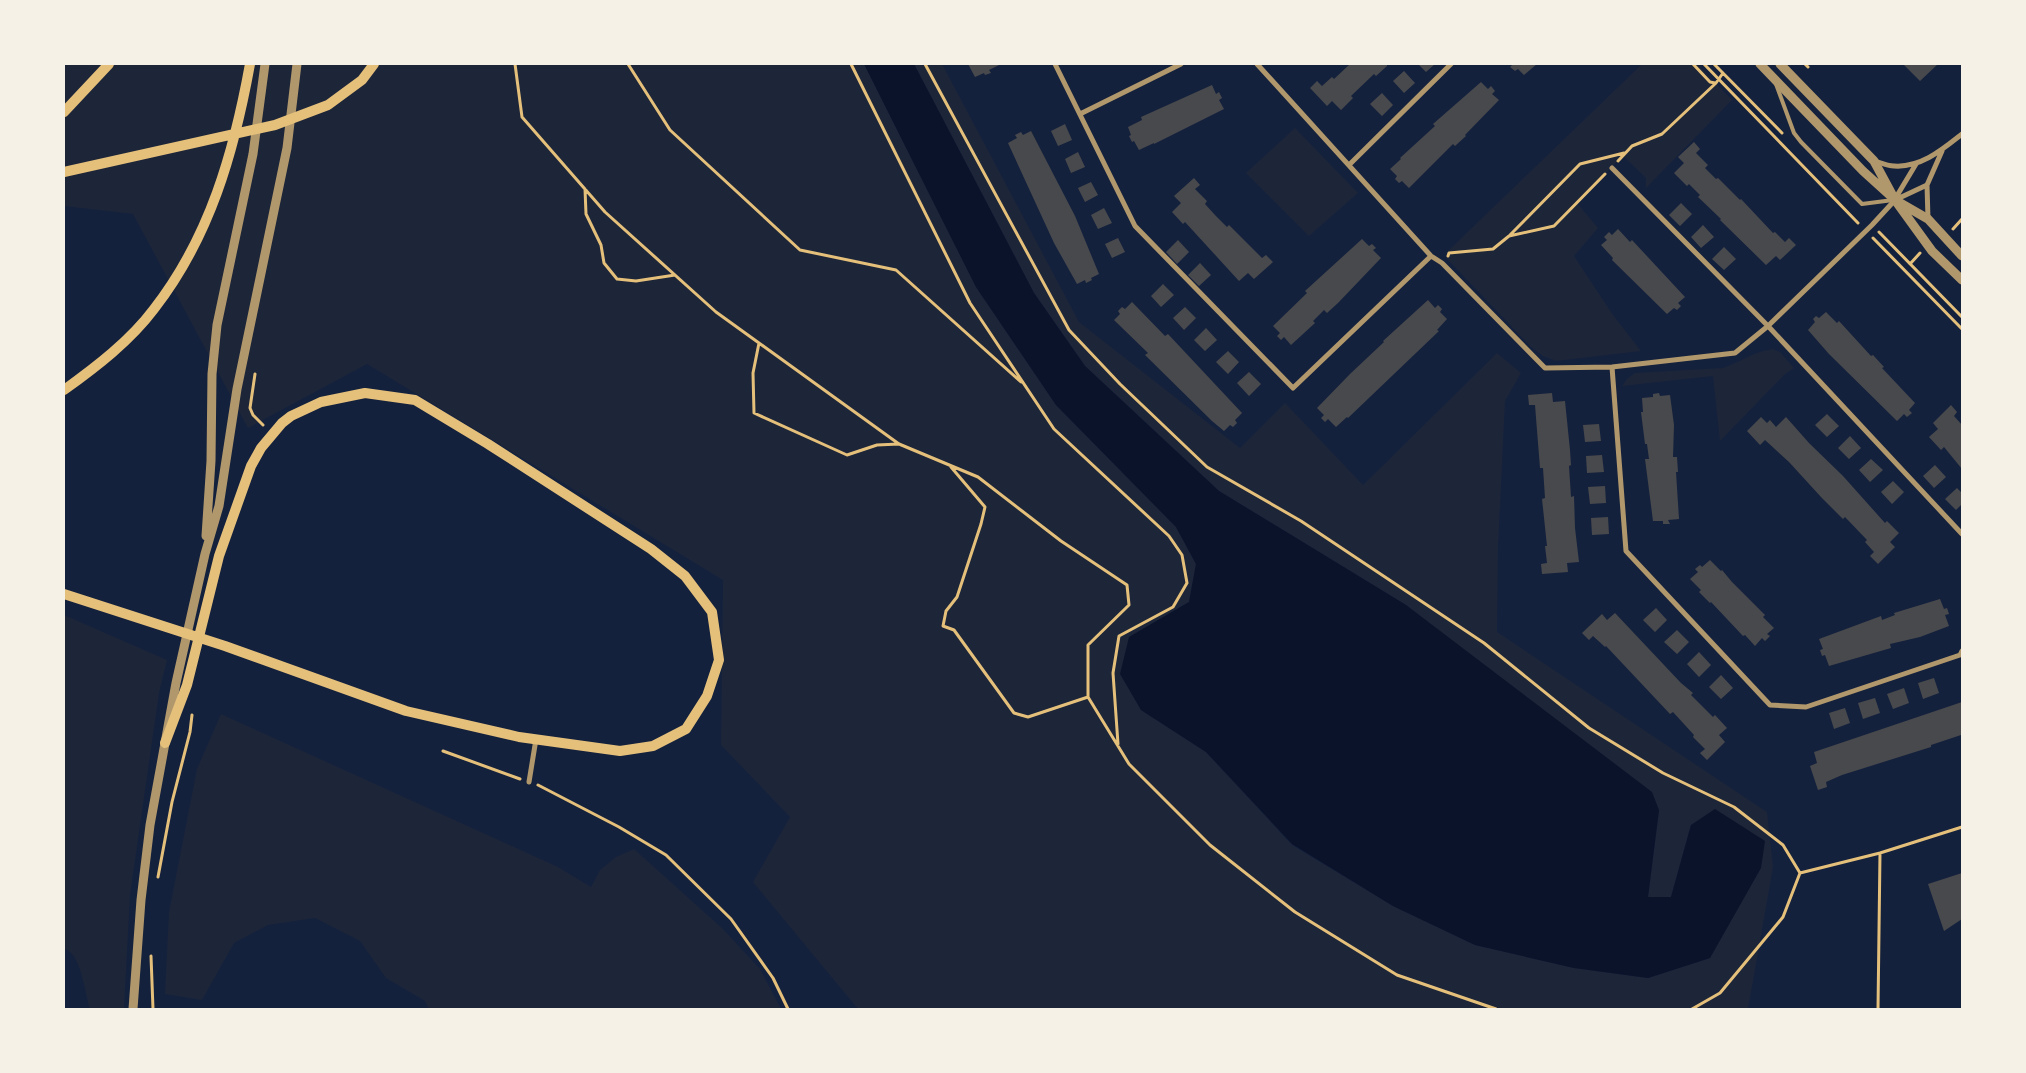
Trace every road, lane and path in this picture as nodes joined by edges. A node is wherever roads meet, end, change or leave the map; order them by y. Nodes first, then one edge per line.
1 (109, 64) edge
2 (250, 64) edge
3 (266, 64) edge
4 (297, 64) edge
5 (374, 64) edge
6 (515, 64) edge
7 (628, 64) edge
8 (851, 64) edge
9 (926, 64) edge
10 (1055, 64) edge
11 (1181, 64) edge
12 (1257, 64) edge
13 (1451, 64) edge
14 (1693, 64) edge
15 (1704, 64) edge
16 (1760, 64) edge
17 (1780, 64) edge
18 (1723, 73) dead end
19 (1718, 79) junction
20 (1774, 79) junction
21 (1716, 83) junction
22 (64, 112) edge
23 (1080, 114) junction
24 (1962, 134) edge
25 (1942, 150) junction
26 (1626, 152) junction
27 (1874, 161) junction
28 (1916, 164) junction
29 (1349, 165) junction
30 (1612, 168) junction
31 (64, 172) edge
32 (1927, 184) junction
33 (585, 189) junction
34 (1895, 200) junction
35 (1928, 219) junction
36 (1866, 231) junction
37 (1509, 236) junction
38 (1430, 256) junction
39 (1962, 256) edge
40 (1442, 263) junction
41 (676, 275) junction
42 (1962, 280) edge
43 (1768, 326) junction
44 (1962, 329) edge
45 (760, 343) junction
46 (1612, 367) junction
47 (256, 371) dead end
48 (1026, 386) junction
49 (64, 390) edge
50 (266, 428) dead end
51 (899, 444) junction
52 (951, 466) junction
53 (1962, 534) edge
54 (205, 554) junction
55 (64, 594) edge
56 (1962, 651) edge
57 (1088, 697) junction
58 (192, 712) dead end
59 (536, 739) junction
60 (165, 744) junction
61 (1118, 745) junction
62 (443, 751) dead end
63 (528, 782) junction
64 (1962, 827) edge
65 (1880, 853) junction
66 (1800, 873) junction
67 (157, 885) dead end
68 (151, 952) dead end
69 (133, 1009) edge
70 (153, 1009) edge
71 (788, 1009) edge
72 (1496, 1009) edge
73 (1692, 1009) edge
74 (1878, 1009) edge

1 - 22 main road
2 - 49 main road
3 - 54 street
4 - 54 street
5 - 31 main road
6 - 33 path
7 - 48 path
8 - 48 path
9 - 66 path
10 - 23 street
11 - 23 street
12 - 29 street
13 - 29 street
14 - 21 path
15 - 19 path
16 - 20 street
17 - 27 street
18 - 19 path
19 - 21 path
19 - 36 path
20 - 34 street
20 - 34 lane
21 - 26 path
23 - 38 street
24 - 25 street
25 - 28 street
25 - 32 street
26 - 30 path
26 - 37 path
27 - 28 street
27 - 34 street
28 - 34 street
29 - 38 street
30 - 37 path
30 - 43 street
32 - 34 street
32 - 35 street
33 - 41 path
33 - 41 path
34 - 35 street
34 - 36 street
34 - 42 street
35 - 39 street
36 - 43 street
36 - 44 path
37 - 40 path
38 - 40 street
40 - 46 street
41 - 45 path
43 - 46 street
43 - 53 street
45 - 51 path
45 - 51 path
46 - 56 street
47 - 50 path
48 - 61 path
51 - 52 path
52 - 57 path
52 - 57 path
54 - 60 street
55 - 59 main road
57 - 61 path
58 - 67 path
59 - 60 main road
59 - 63 street
60 - 69 street
61 - 72 path
62 - 63 path
63 - 71 path
64 - 65 path
65 - 66 path
65 - 74 path
66 - 73 path
68 - 70 path

